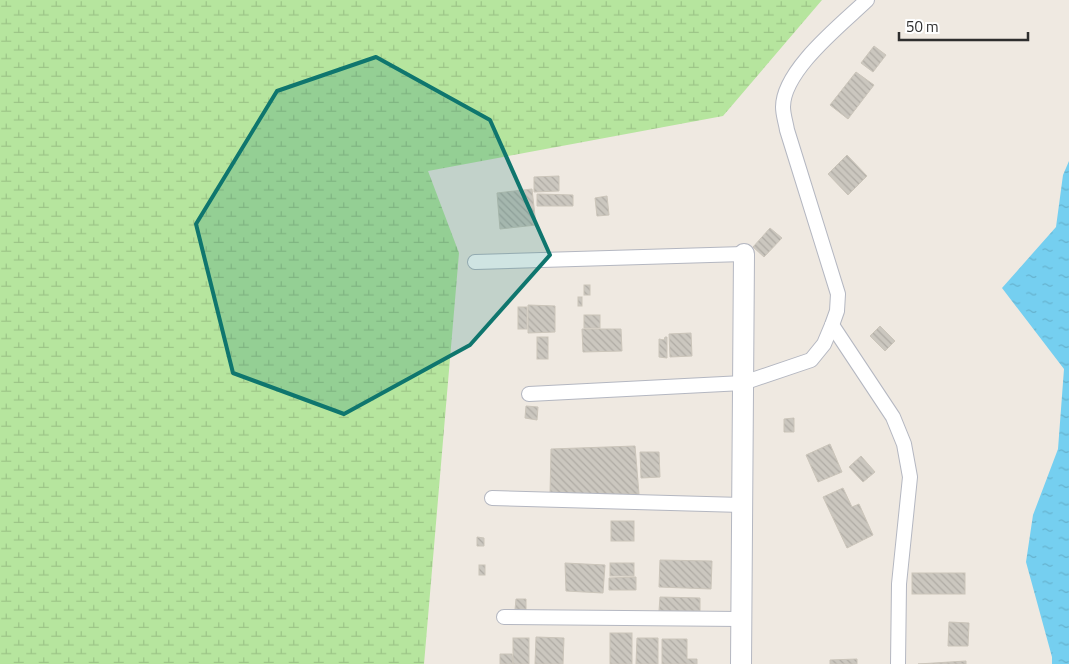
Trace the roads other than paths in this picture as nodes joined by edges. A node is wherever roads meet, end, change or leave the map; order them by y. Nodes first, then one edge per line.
1 (867, 0) edge
2 (744, 254) joint
3 (475, 262) dead end
4 (832, 325) junction
5 (743, 384) junction
6 (529, 394) dead end
7 (492, 498) dead end
8 (742, 505) junction
9 (504, 617) dead end
10 (741, 619) junction
11 (741, 664) edge
12 (898, 664) edge

1 - 4 street
2 - 3 street
2 - 5 street
4 - 5 street
4 - 12 street
5 - 6 street
5 - 8 street
7 - 8 street
8 - 10 street
9 - 10 street
10 - 11 street

